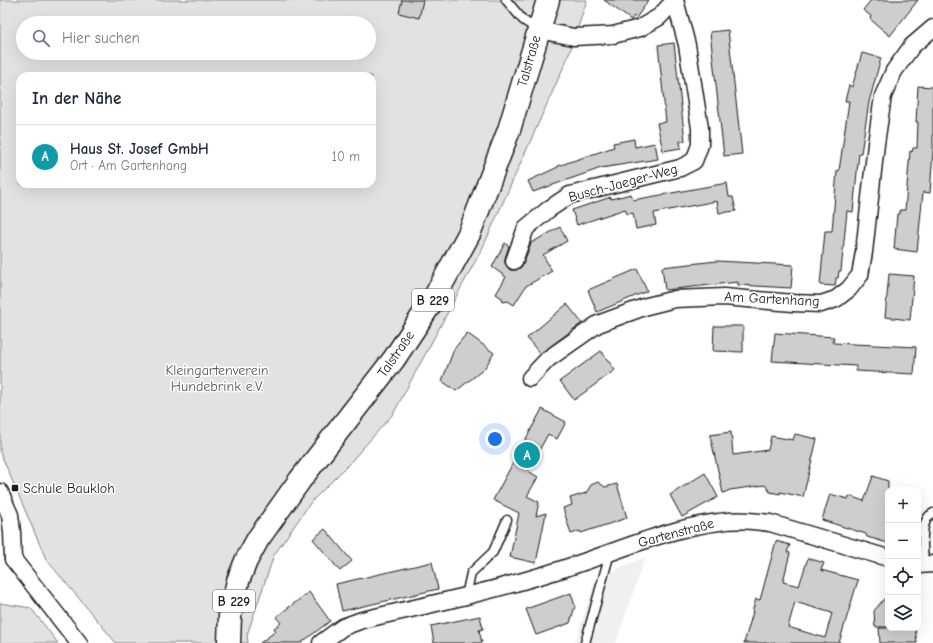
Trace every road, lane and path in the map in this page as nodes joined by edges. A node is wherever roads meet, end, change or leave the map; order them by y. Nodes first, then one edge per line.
1 (506, 0) edge
2 (548, 0) edge
3 (675, 0) edge
4 (933, 28) edge
5 (538, 30) junction
6 (514, 261) dead end
7 (530, 378) dead end
8 (0, 492) edge
9 (933, 513) edge
10 (507, 520) dead end
11 (610, 553) junction
12 (885, 557) edge
13 (6, 560) edge
14 (925, 565) edge
15 (466, 596) junction
16 (79, 643) edge
17 (228, 643) edge
18 (321, 643) edge
19 (585, 643) edge

1 - 5 lane
2 - 5 main road, Talstraße / B 229
3 - 5 street
3 - 6 street, Busch-Jaeger-Weg
4 - 7 street, Am Gartenhang
5 - 17 main road, Talstraße / B 229
8 - 13 street
9 - 14 lane
10 - 15 lane
11 - 12 street, Gartenstraße
11 - 15 street, Gartenstraße
11 - 19 lane
13 - 16 street
15 - 18 street, Gartenstraße

